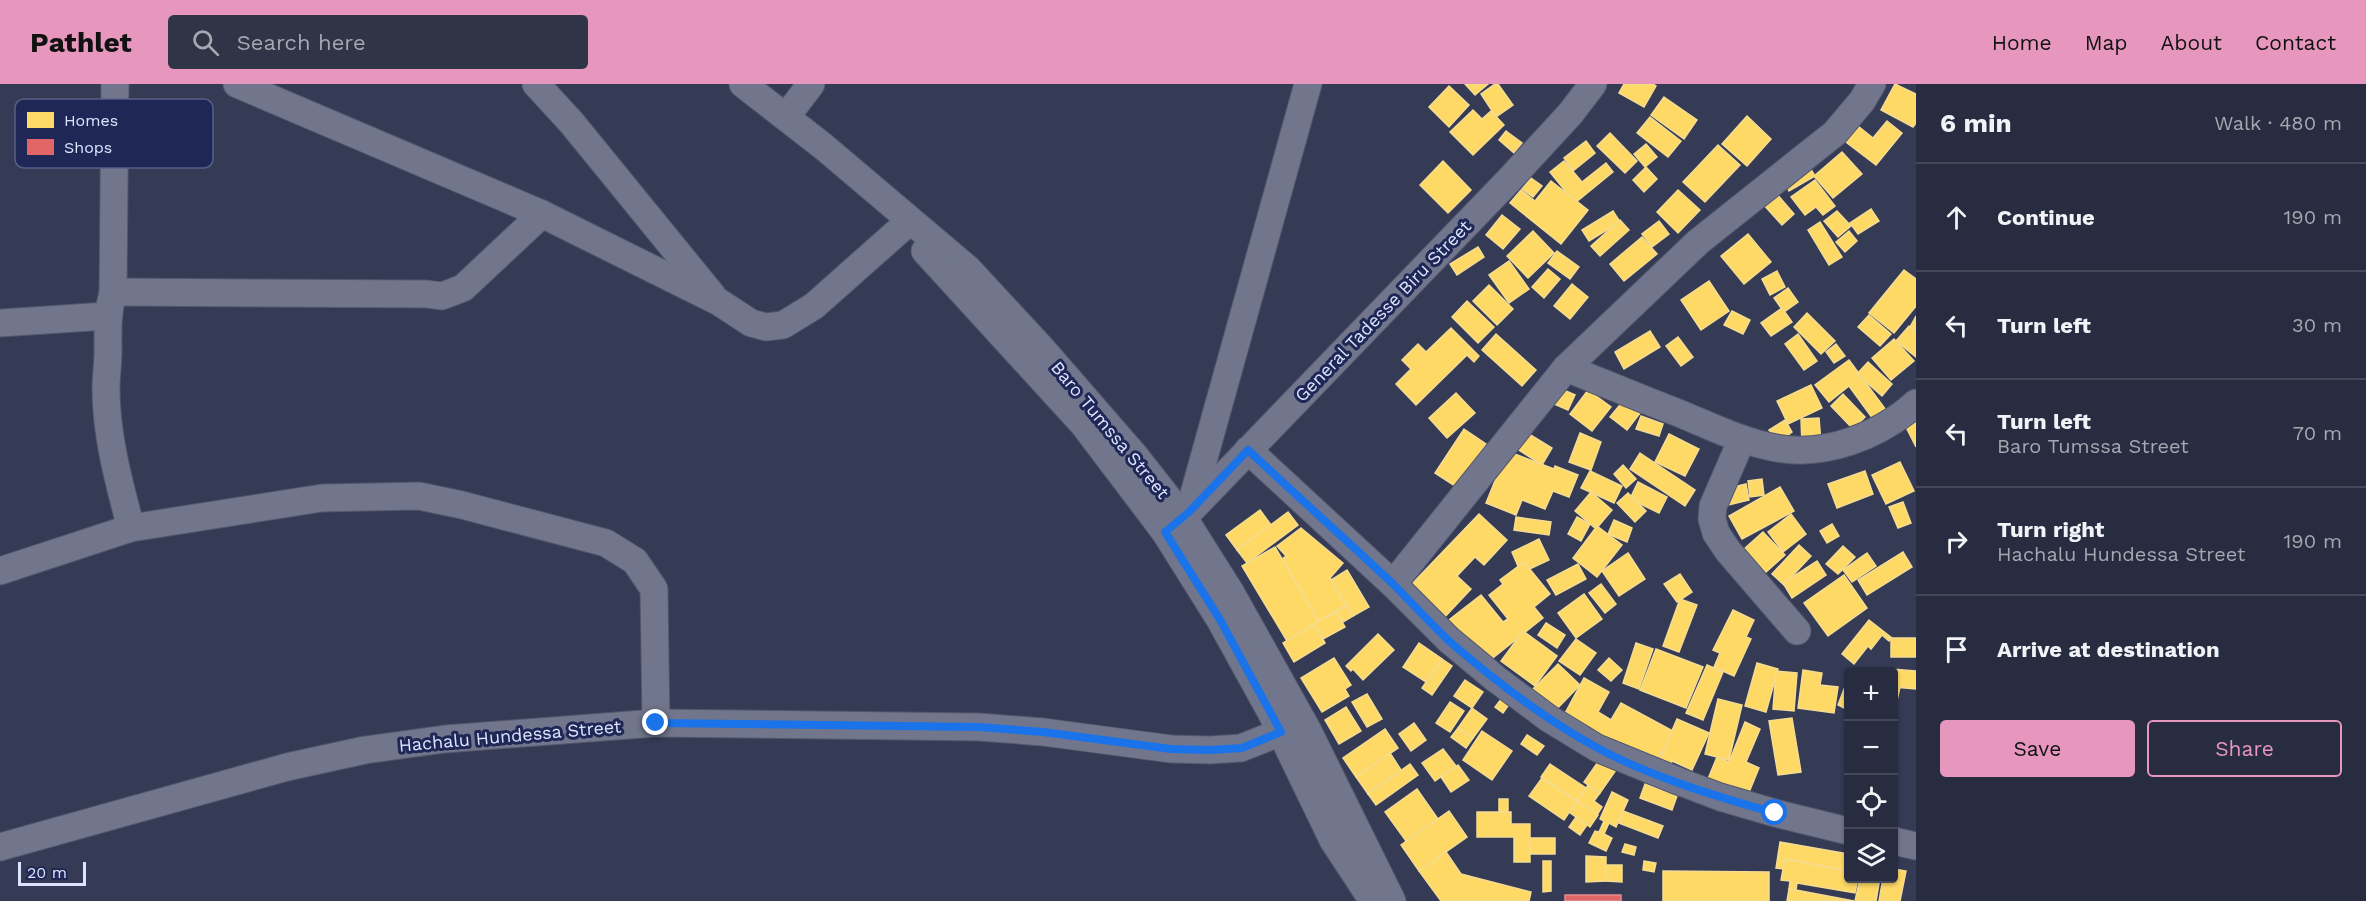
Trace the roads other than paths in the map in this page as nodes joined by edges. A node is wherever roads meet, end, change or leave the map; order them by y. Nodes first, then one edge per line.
1 (115, 84) edge
2 (237, 84) edge
3 (536, 84) edge
4 (742, 84) edge
5 (811, 84) edge
6 (1308, 84) edge
7 (1593, 84) edge
8 (1872, 84) edge
9 (115, 99) edge
10 (786, 117) junction
11 (113, 168) edge
12 (876, 193) junction
13 (542, 214) junction
14 (903, 227) junction
15 (719, 302) junction
16 (110, 304) junction
17 (0, 323) edge
18 (1566, 368) junction
19 (1916, 403) edge
20 (1742, 439) junction
21 (1248, 450) junction
22 (1179, 520) junction
23 (131, 528) junction
24 (0, 571) edge
25 (1393, 584) junction
26 (1797, 631) dead end
27 (656, 723) junction
28 (1281, 732) junction
29 (1844, 830) edge
30 (1898, 842) edge
31 (1916, 846) edge
32 (0, 847) edge
33 (1373, 901) edge
34 (1392, 901) edge

1 - 9 street
2 - 13 street
3 - 15 street
4 - 10 street, Baro Tumssa Street
5 - 10 street
6 - 22 street
7 - 21 street, General Tadesse Biru Street
8 - 18 street
10 - 12 street, Baro Tumssa Street
11 - 16 street
12 - 14 street, Baro Tumssa Street
12 - 22 street, Baro Tumssa Street
13 - 15 street
13 - 16 street
14 - 15 street
14 - 22 street, Baro Tumssa Street
16 - 17 street
16 - 23 street
18 - 20 street
18 - 25 street
19 - 20 street
20 - 26 street
21 - 22 street, General Tadesse Biru Street
21 - 25 street
22 - 28 street, Baro Tumssa Street
22 - 34 street, Baro Tumssa Street
23 - 24 street
23 - 27 street
25 - 29 street
27 - 28 street, Hachalu Hundessa Street
27 - 32 street, Hachalu Hundessa Street
28 - 33 street, Baro Tumssa Street
30 - 31 street

